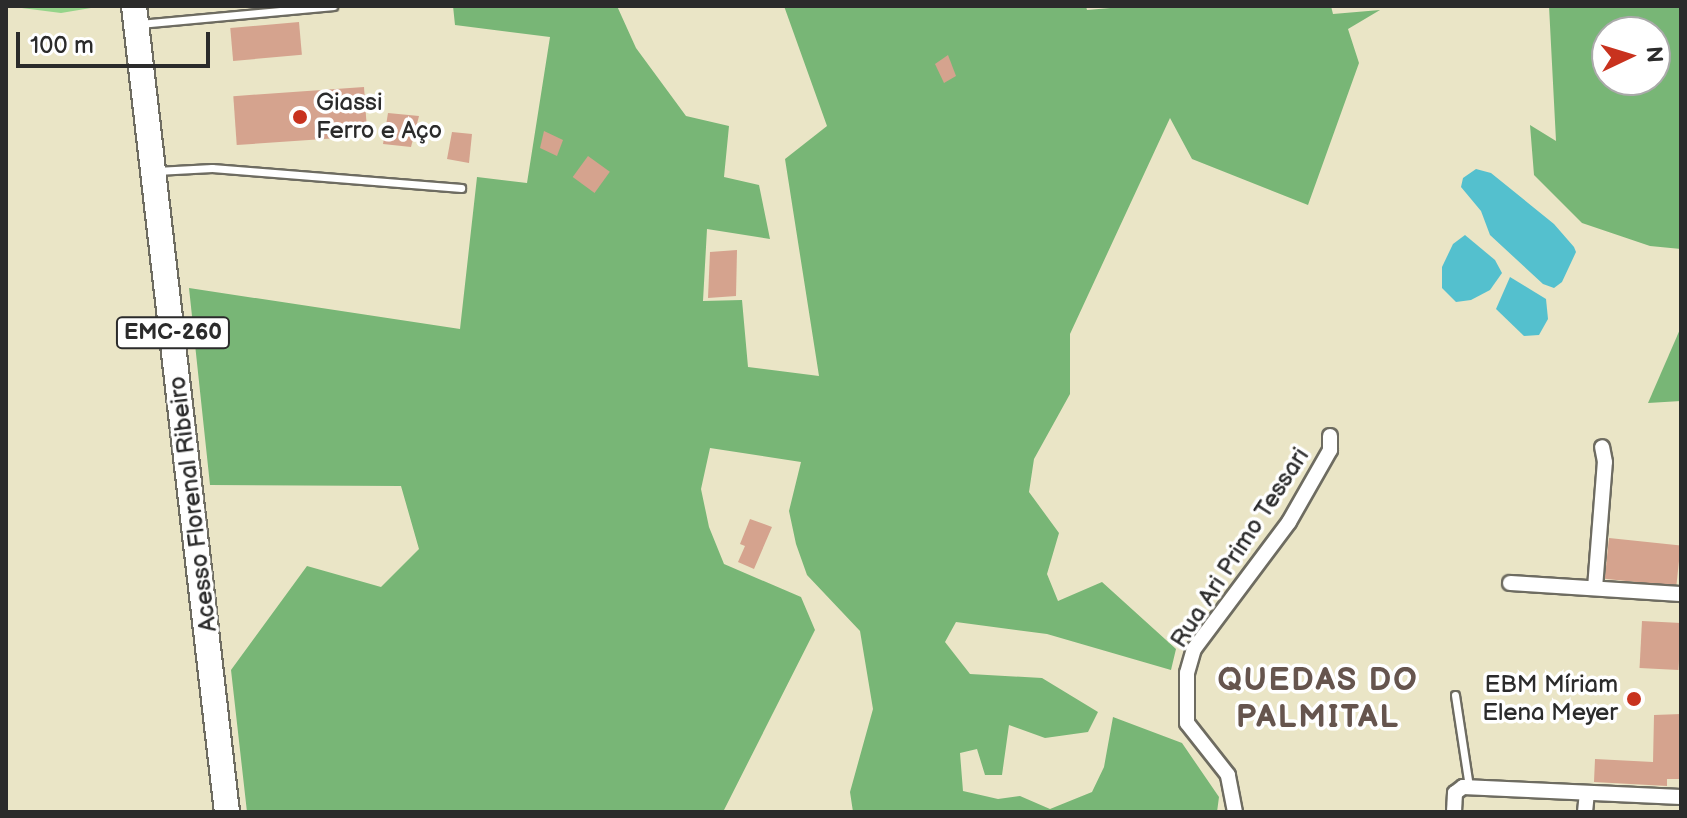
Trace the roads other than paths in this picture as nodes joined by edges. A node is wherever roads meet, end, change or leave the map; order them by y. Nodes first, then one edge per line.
1 (333, 6) edge
2 (135, 15) edge
3 (154, 171) junction
4 (461, 188) dead end
5 (1330, 436) dead end
6 (1602, 447) dead end
7 (1510, 583) dead end
8 (1595, 588) junction
9 (1681, 594) edge
10 (1455, 695) dead end
11 (1466, 787) junction
12 (1587, 793) junction
13 (1681, 797) edge
14 (227, 812) edge
15 (1235, 812) edge
16 (1454, 812) edge
17 (1585, 812) edge

1 - 2 lane
2 - 3 highway, Acesso Florenal Ribeiro / EMC-260
3 - 4 lane
3 - 14 highway, Acesso Florenal Ribeiro / EMC-260
5 - 15 street, Rua Ari Primo Tessari
6 - 8 street
7 - 8 street
8 - 9 street
10 - 11 lane
11 - 12 street
11 - 16 street
12 - 13 street
12 - 17 street

